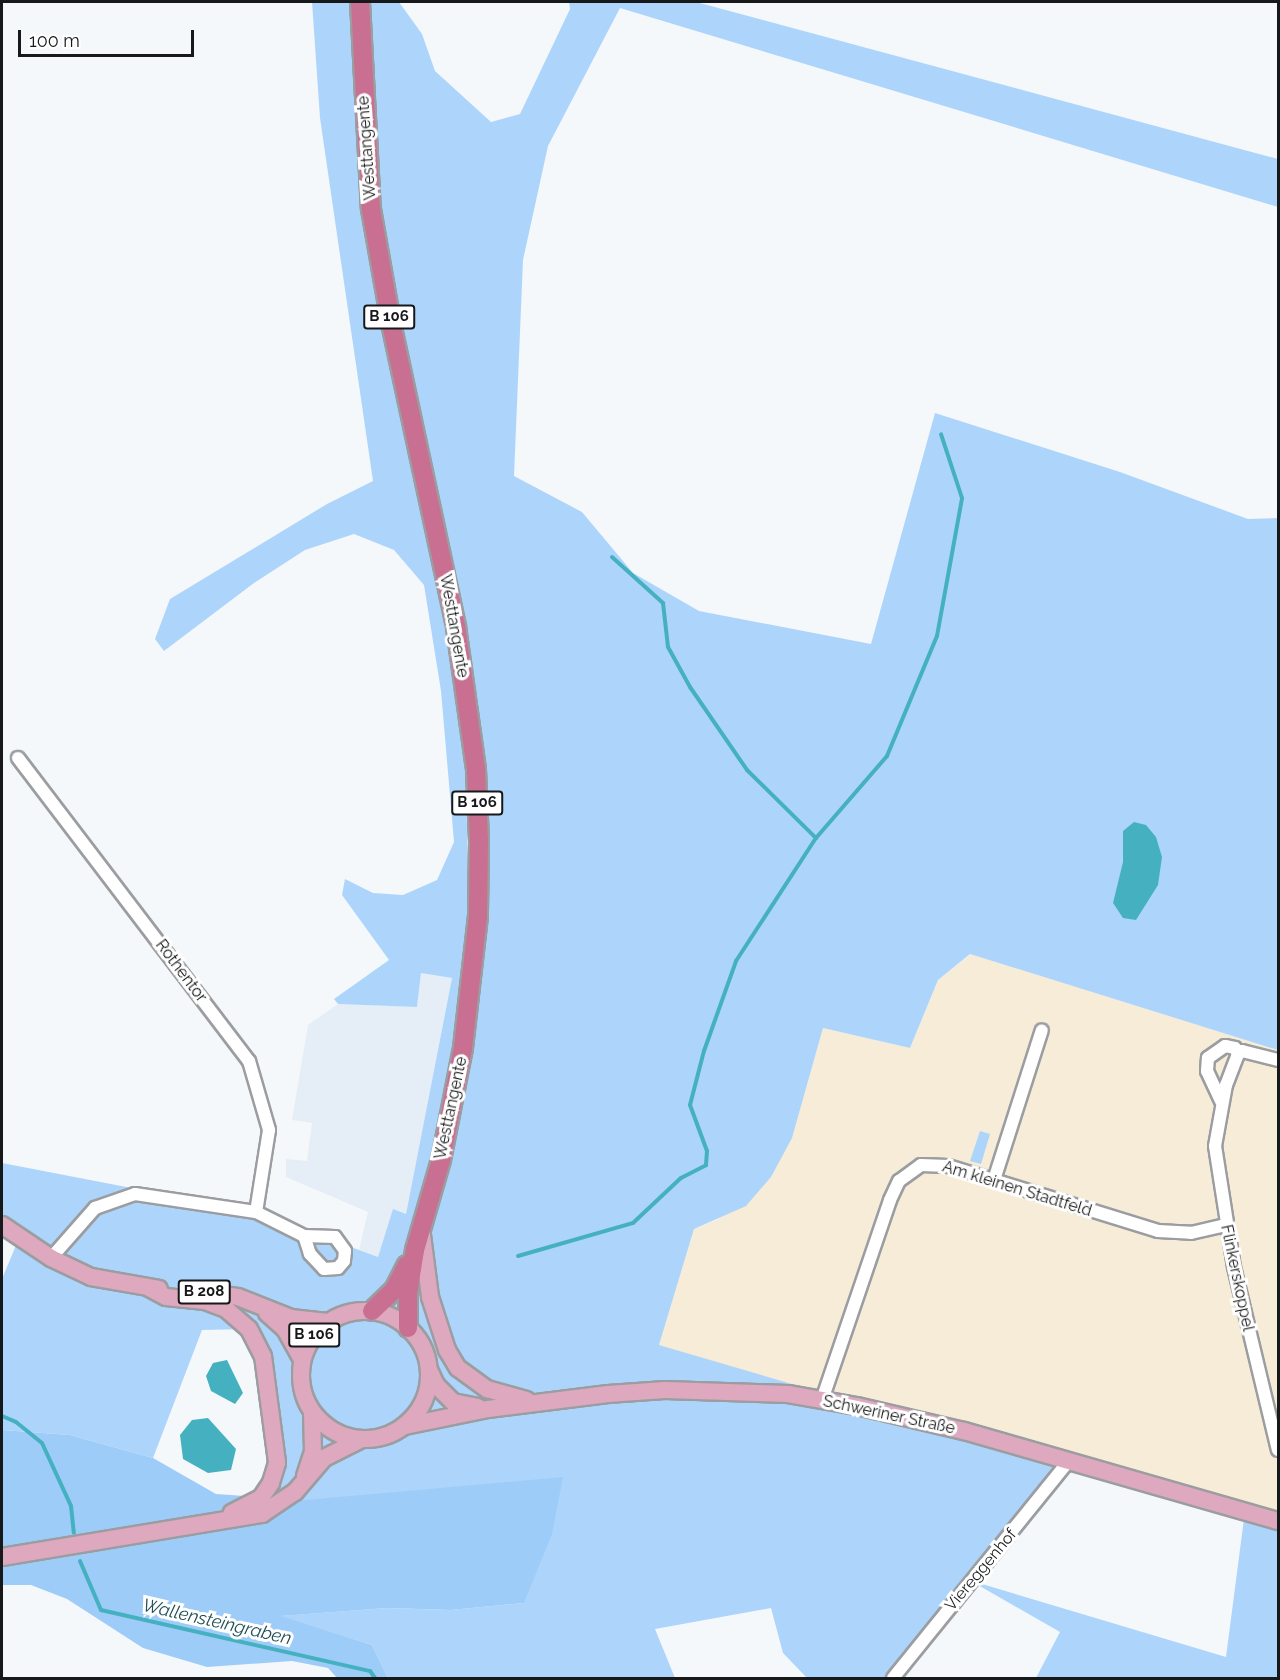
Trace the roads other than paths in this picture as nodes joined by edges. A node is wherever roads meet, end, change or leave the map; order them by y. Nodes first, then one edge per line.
1 (360, 2) edge
2 (18, 758) dead end
3 (1041, 1030) dead end
4 (1238, 1054) junction
5 (1278, 1060) edge
6 (1222, 1103) junction
7 (994, 1180) junction
8 (256, 1212) junction
9 (2, 1225) edge
10 (1226, 1225) junction
11 (422, 1227) junction
12 (304, 1236) dead end
13 (415, 1250) junction
14 (51, 1258) junction
15 (149, 1288) junction
16 (256, 1305) junction
17 (372, 1311) junction
18 (328, 1322) junction
19 (408, 1328) junction
20 (302, 1360) junction
21 (429, 1371) junction
22 (822, 1400) junction
23 (537, 1402) junction
24 (488, 1409) junction
25 (312, 1412) junction
26 (405, 1426) junction
27 (361, 1440) junction
28 (1278, 1450) edge
29 (1069, 1461) junction
30 (295, 1492) junction
31 (1278, 1521) edge
32 (210, 1525) junction
33 (2, 1557) edge
34 (893, 1678) edge

1 - 11 highway, Westtangente / B 106
2 - 8 street, Rothentor
3 - 7 street
4 - 5 street
4 - 6 street, Flinkerskoppel
4 - 6 street
6 - 10 street, Flinkerskoppel
7 - 10 street, Am kleinen Stadtfeld
7 - 22 street, Am kleinen Stadtfeld
8 - 12 street
8 - 14 street
9 - 14 main road, B 208
10 - 28 street, Flinkerskoppel
11 - 13 highway, Westtangente / B 106
11 - 23 main road
13 - 17 highway, Westtangente / B 106
13 - 19 highway, Westtangente / B 106
14 - 15 main road, B 208
15 - 16 main road, B 208
15 - 32 main road, B 106
16 - 18 main road, B 208
16 - 20 main road, B 208
17 - 18 main road, B 106
17 - 19 main road
18 - 20 main road, B 106
19 - 21 main road
20 - 25 main road, B 106
21 - 24 main road, Schweriner Straße
21 - 26 main road
22 - 23 main road, Schweriner Straße
22 - 29 main road, Schweriner Straße
23 - 24 main road, Schweriner Straße
24 - 26 main road, Schweriner Straße
25 - 27 main road, B 106
25 - 30 main road, B 106
26 - 27 main road, B 106
27 - 30 main road, B 106
29 - 31 main road, Schweriner Straße
29 - 34 street, Viereggenhof
30 - 32 main road, B 106
32 - 33 main road, B 106

